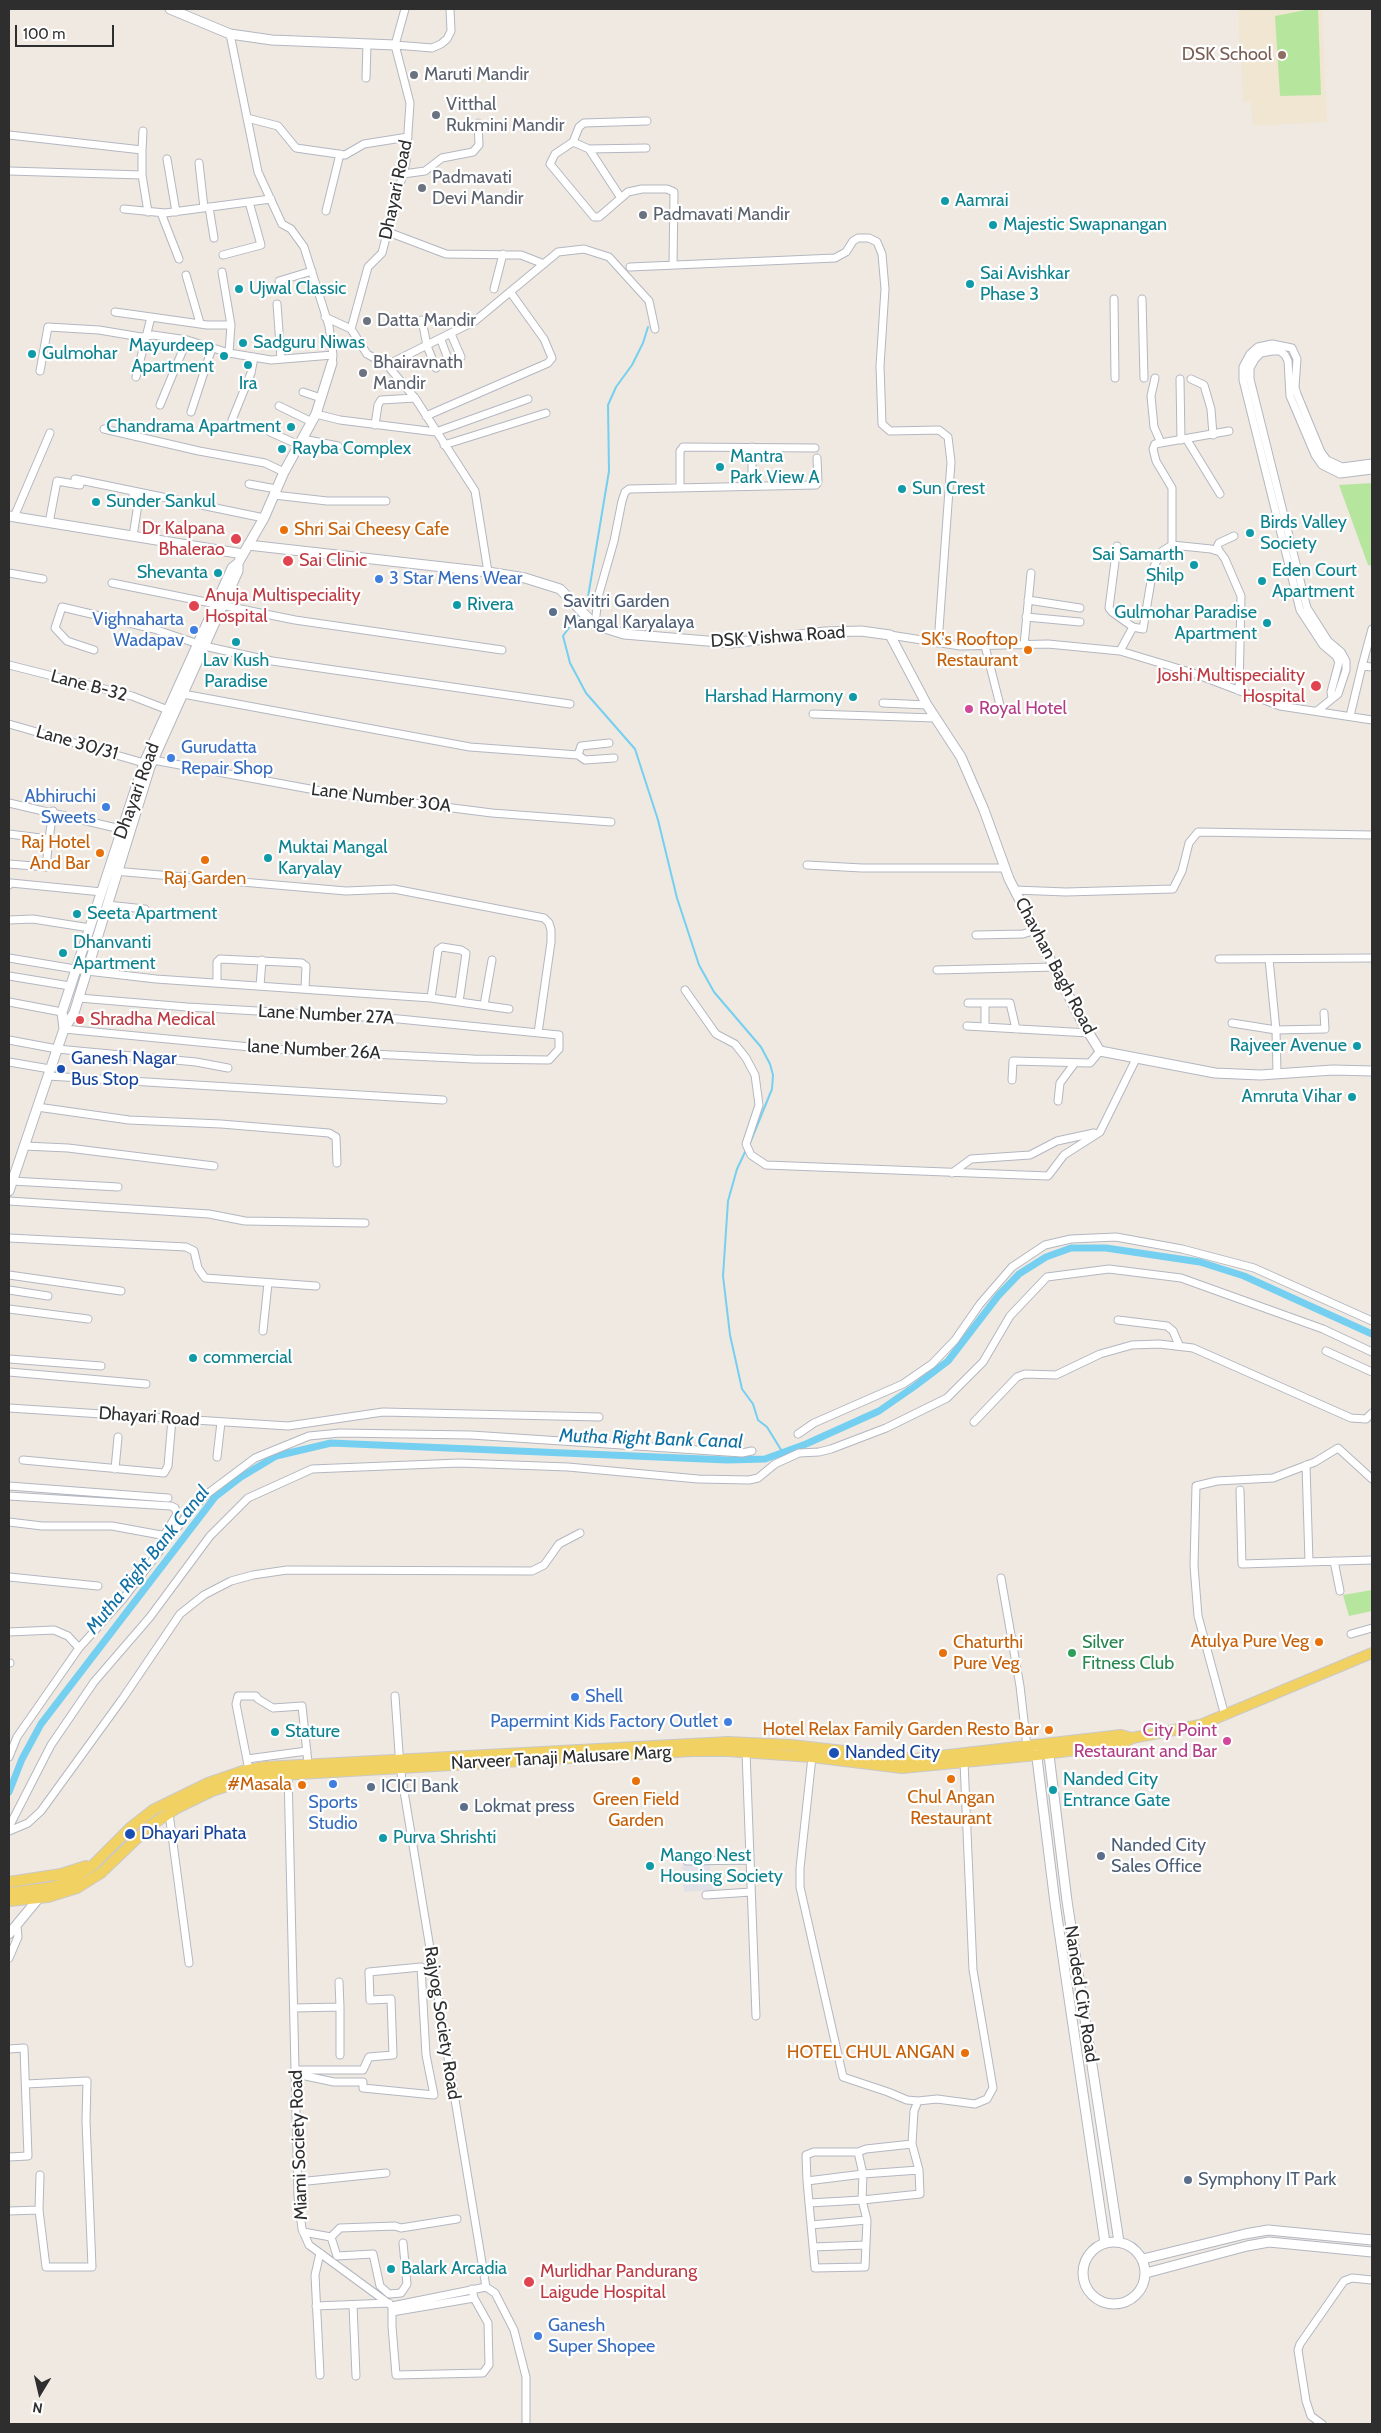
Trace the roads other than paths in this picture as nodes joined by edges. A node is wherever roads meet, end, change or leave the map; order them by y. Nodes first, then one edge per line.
1 (170, 9) edge
2 (405, 9) edge
3 (450, 9) edge
4 (230, 34) junction
5 (367, 44) junction
6 (395, 45) junction
7 (366, 78) dead end
8 (247, 118) junction
9 (647, 121) dead end
10 (478, 123) dead end
11 (142, 131) dead end
12 (9, 135) edge
13 (408, 137) junction
14 (573, 142) junction
15 (646, 148) dead end
16 (142, 150) junction
17 (589, 150) junction
18 (340, 154) junction
19 (168, 159) dead end
20 (198, 162) dead end
21 (9, 171) edge
22 (403, 174) junction
23 (142, 175) junction
24 (622, 198) junction
25 (271, 199) junction
26 (249, 202) junction
27 (206, 207) junction
28 (124, 209) dead end
29 (326, 211) dead end
30 (148, 212) junction
31 (176, 212) junction
32 (161, 213) junction
33 (388, 232) junction
34 (214, 238) dead end
35 (503, 254) junction
36 (223, 255) dead end
37 (178, 259) dead end
38 (544, 264) junction
39 (673, 265) junction
40 (630, 267) dead end
41 (312, 271) junction
42 (222, 272) dead end
43 (186, 275) dead end
44 (279, 281) dead end
45 (494, 289) dead end
46 (511, 293) junction
47 (1142, 299) dead end
48 (1114, 300) dead end
49 (277, 304) dead end
50 (115, 312) dead end
51 (151, 317) junction
52 (325, 317) junction
53 (422, 320) dead end
54 (200, 323) junction
55 (232, 325) junction
56 (351, 329) junction
57 (655, 329) dead end
58 (451, 334) junction
59 (145, 337) junction
60 (187, 340) junction
61 (441, 340) junction
62 (427, 346) junction
63 (212, 348) junction
64 (1292, 348) junction
65 (229, 352) junction
66 (254, 357) junction
67 (461, 357) dead end
68 (1286, 357) junction
69 (281, 359) junction
70 (332, 359) junction
71 (448, 359) dead end
72 (387, 365) junction
73 (436, 368) dead end
74 (40, 371) dead end
75 (136, 377) dead end
76 (1115, 378) dead end
77 (1144, 378) dead end
78 (1155, 378) dead end
79 (1180, 379) dead end
80 (1191, 379) dead end
81 (303, 392) dead end
82 (321, 398) junction
83 (415, 398) junction
84 (528, 398) dead end
85 (160, 405) dead end
86 (279, 406) dead end
87 (191, 412) dead end
88 (546, 413) dead end
89 (426, 416) junction
90 (314, 418) junction
91 (232, 420) dead end
92 (374, 425) junction
93 (104, 429) dead end
94 (1229, 431) dead end
95 (270, 432) dead end
96 (436, 432) junction
97 (50, 433) dead end
98 (1213, 435) junction
99 (1184, 440) junction
100 (301, 442) junction
101 (1161, 443) junction
102 (444, 445) junction
103 (338, 446) dead end
104 (752, 447) junction
105 (815, 448) dead end
106 (817, 458) dead end
107 (1372, 463) edge
108 (1372, 470) edge
109 (284, 472) junction
110 (75, 480) dead end
111 (248, 484) dead end
112 (752, 486) junction
113 (680, 487) junction
114 (275, 492) junction
115 (1220, 494) dead end
116 (386, 501) dead end
117 (11, 516) edge
118 (264, 518) junction
119 (1282, 522) junction
120 (48, 523) junction
121 (133, 536) junction
122 (1234, 536) dead end
123 (248, 545) junction
124 (1172, 545) junction
125 (1117, 546) dead end
126 (1220, 552) junction
127 (243, 554) junction
128 (488, 572) junction
129 (9, 573) edge
130 (1031, 573) dead end
131 (44, 579) dead end
132 (112, 583) dead end
133 (1028, 600) junction
134 (220, 604) junction
135 (1080, 608) dead end
136 (1026, 617) junction
137 (1080, 622) dead end
138 (593, 623) junction
139 (1133, 627) junction
140 (1372, 629) edge
141 (890, 635) junction
142 (938, 643) junction
143 (201, 645) junction
144 (1024, 645) junction
145 (985, 646) junction
146 (94, 650) dead end
147 (502, 650) dead end
148 (1120, 651) junction
149 (9, 665) edge
150 (1362, 666) junction
151 (1372, 667) edge
152 (1239, 691) junction
153 (183, 694) junction
154 (883, 703) dead end
155 (570, 704) dead end
156 (927, 705) junction
157 (1001, 709) dead end
158 (168, 710) junction
159 (1317, 711) junction
160 (813, 714) dead end
161 (1350, 716) junction
162 (935, 718) junction
163 (1372, 720) edge
164 (9, 724) edge
165 (609, 743) dead end
166 (578, 756) junction
167 (614, 758) dead end
168 (149, 762) junction
169 (9, 803) edge
170 (53, 811) junction
171 (611, 822) dead end
172 (126, 830) junction
173 (9, 834) edge
174 (1372, 835) edge
175 (49, 839) junction
176 (9, 864) edge
177 (807, 865) dead end
178 (1005, 868) junction
179 (113, 871) junction
180 (9, 882) edge
181 (1015, 890) junction
182 (102, 892) junction
183 (107, 905) junction
184 (146, 909) dead end
185 (9, 920) edge
186 (90, 928) junction
187 (1036, 930) junction
188 (976, 934) dead end
189 (9, 958) edge
190 (1269, 958) junction
191 (1372, 958) edge
192 (1219, 959) dead end
193 (262, 960) junction
194 (492, 960) dead end
195 (1055, 967) junction
196 (76, 969) junction
197 (937, 970) dead end
198 (87, 971) junction
199 (9, 976) edge
200 (217, 982) junction
201 (70, 986) junction
202 (260, 986) junction
203 (305, 989) junction
204 (685, 990) dead end
205 (79, 998) junction
206 (432, 998) junction
207 (9, 1002) edge
208 (459, 1002) junction
209 (968, 1003) dead end
210 (985, 1003) junction
211 (484, 1005) junction
212 (509, 1009) dead end
213 (62, 1012) junction
214 (1324, 1013) dead end
215 (1232, 1023) dead end
216 (968, 1026) dead end
217 (985, 1027) junction
218 (64, 1029) junction
219 (1016, 1029) junction
220 (1276, 1030) junction
221 (538, 1032) junction
222 (1089, 1033) junction
223 (9, 1040) edge
224 (559, 1049) joint
225 (57, 1050) junction
226 (1100, 1051) junction
227 (1136, 1059) junction
228 (9, 1062) edge
229 (1074, 1064) junction
230 (228, 1068) dead end
231 (1372, 1071) edge
232 (49, 1072) junction
233 (1276, 1073) junction
234 (1012, 1080) dead end
235 (443, 1100) dead end
236 (1058, 1101) dead end
237 (37, 1107) junction
238 (1100, 1132) junction
239 (24, 1146) junction
240 (337, 1163) dead end
241 (214, 1166) dead end
242 (13, 1168) edge
243 (952, 1173) junction
244 (12, 1181) junction
245 (118, 1187) dead end
246 (9, 1191) edge
247 (9, 1201) edge
248 (364, 1224) dead end
249 (9, 1238) edge
250 (9, 1275) edge
251 (268, 1283) junction
252 (316, 1286) dead end
253 (9, 1290) edge
254 (120, 1291) dead end
255 (48, 1296) dead end
256 (9, 1309) edge
257 (88, 1319) dead end
258 (1118, 1320) dead end
259 (1372, 1320) edge
260 (263, 1332) dead end
261 (1179, 1345) junction
262 (1326, 1350) dead end
263 (1372, 1352) edge
264 (9, 1359) edge
265 (101, 1366) dead end
266 (9, 1372) edge
267 (1372, 1372) edge
268 (146, 1384) dead end
269 (9, 1408) edge
270 (1372, 1414) edge
271 (599, 1417) dead end
272 (172, 1419) junction
273 (221, 1422) junction
274 (974, 1422) dead end
275 (798, 1434) dead end
276 (118, 1436) dead end
277 (752, 1451) dead end
278 (218, 1457) dead end
279 (23, 1460) dead end
280 (1306, 1465) junction
281 (115, 1469) junction
282 (1372, 1479) edge
283 (9, 1486) edge
284 (1240, 1490) dead end
285 (9, 1496) edge
286 (168, 1498) dead end
287 (9, 1522) edge
288 (580, 1533) dead end
289 (1372, 1560) edge
290 (1334, 1561) junction
291 (1309, 1562) junction
292 (9, 1577) edge
293 (1001, 1578) dead end
294 (98, 1586) dead end
295 (1340, 1591) dead end
296 (1372, 1628) edge
297 (9, 1632) edge
298 (1351, 1634) dead end
299 (79, 1648) junction
300 (1372, 1654) edge
301 (395, 1696) dead end
302 (1225, 1716) junction
303 (692, 1747) junction
304 (1048, 1749) junction
305 (1033, 1750) junction
306 (307, 1751) junction
307 (746, 1752) junction
308 (9, 1757) edge
309 (812, 1757) junction
310 (247, 1759) junction
311 (866, 1759) junction
312 (400, 1762) junction
313 (964, 1762) junction
314 (308, 1763) junction
315 (915, 1763) junction
316 (249, 1770) junction
317 (288, 1773) junction
318 (170, 1813) junction
319 (9, 1827) edge
320 (9, 1831) edge
321 (99, 1860) junction
322 (749, 1860) junction
323 (687, 1861) dead end
324 (9, 1882) edge
325 (1065, 1887) junction
326 (1053, 1889) junction
327 (751, 1892) junction
328 (9, 1893) edge
329 (706, 1894) dead end
330 (38, 1899) junction
331 (23, 1900) junction
332 (9, 1902) edge
333 (9, 1908) edge
334 (20, 1922) junction
335 (9, 1934) edge
336 (9, 1958) edge
337 (189, 1963) dead end
338 (340, 1982) dead end
339 (340, 2007) junction
340 (294, 2008) junction
341 (756, 2016) dead end
342 (9, 2049) edge
343 (340, 2055) dead end
344 (332, 2070) junction
345 (296, 2072) junction
346 (332, 2082) junction
347 (26, 2084) junction
348 (918, 2101) junction
349 (912, 2144) junction
350 (858, 2152) junction
351 (9, 2157) edge
352 (919, 2170) junction
353 (386, 2173) dead end
354 (862, 2174) junction
355 (40, 2175) dead end
356 (806, 2181) junction
357 (298, 2182) junction
358 (862, 2200) junction
359 (809, 2203) junction
360 (39, 2210) junction
361 (9, 2211) edge
362 (457, 2219) dead end
363 (866, 2220) junction
364 (811, 2224) junction
365 (303, 2232) junction
366 (331, 2237) junction
367 (1372, 2240) edge
368 (1105, 2242) junction
369 (1119, 2242) junction
370 (403, 2243) dead end
371 (866, 2245) junction
372 (813, 2247) junction
373 (1372, 2252) edge
374 (320, 2253) junction
375 (1143, 2259) junction
376 (1146, 2273) junction
377 (1372, 2280) edge
378 (486, 2287) junction
379 (472, 2290) junction
380 (474, 2298) junction
381 (430, 2302) junction
382 (353, 2305) junction
383 (316, 2306) junction
384 (391, 2307) junction
385 (320, 2375) dead end
386 (356, 2376) dead end
387 (526, 2424) edge
388 (1322, 2424) edge

1 - 4 street
2 - 6 street
3 - 6 street
4 - 5 street
4 - 8 street
5 - 6 street
5 - 7 street
6 - 13 street, Dhayari Road
8 - 18 street
8 - 25 street
9 - 14 street
10 - 22 street
11 - 16 street
12 - 16 street
13 - 18 street
13 - 22 street, Dhayari Road
14 - 17 street
14 - 24 street
15 - 17 street
16 - 23 street
17 - 24 street
18 - 29 street
19 - 31 street
20 - 27 street
21 - 23 street
22 - 33 street, Dhayari Road
23 - 30 street
24 - 39 street
25 - 26 street
25 - 41 street
26 - 27 street
26 - 36 street
27 - 31 street
27 - 34 street
28 - 30 street
30 - 32 street
31 - 32 street
32 - 37 street
33 - 35 street
33 - 56 street, Dhayari Road
35 - 38 street
35 - 45 street
38 - 46 street
38 - 57 street
39 - 40 street
39 - 142 street
41 - 44 street
41 - 52 street
42 - 55 street
43 - 54 street
46 - 58 street
46 - 89 street
47 - 77 street
48 - 76 street
49 - 69 street
50 - 51 street
51 - 54 street
51 - 59 street
52 - 56 street
52 - 70 street
53 - 62 street
54 - 55 street
55 - 65 street
56 - 72 street
58 - 61 street
58 - 67 street
59 - 60 street
59 - 74 street
59 - 75 street
60 - 63 street
60 - 85 street
61 - 62 street
61 - 71 street
62 - 72 street
62 - 73 street
63 - 65 street
63 - 87 street
64 - 68 street
64 - 107 street
64 - 119 street
65 - 66 street
66 - 69 street
66 - 91 street
68 - 108 street
68 - 119 street
69 - 70 street
70 - 82 street, Dhayari Road
72 - 83 street
78 - 101 street
79 - 99 street
80 - 98 street
81 - 82 street
82 - 90 street, Dhayari Road
83 - 89 street
83 - 92 street
84 - 96 street
86 - 90 street
88 - 102 street
89 - 96 street
90 - 92 street
90 - 100 street, Dhayari Road
92 - 96 street
93 - 109 street
94 - 98 street
95 - 100 street
96 - 102 street
97 - 117 street
98 - 99 street
99 - 101 street
99 - 115 street
100 - 103 street
100 - 109 street, Dhayari Road
101 - 124 street
102 - 128 street
104 - 105 street
104 - 112 street
104 - 113 street
106 - 112 street
109 - 114 street, Dhayari Road
110 - 118 street
111 - 114 street
112 - 113 street
113 - 138 street
114 - 116 street
114 - 118 street, Dhayari Road
117 - 120 street
118 - 123 street, Dhayari Road
119 - 159 street
120 - 121 street
120 - 121 street
121 - 127 street
122 - 126 street
123 - 127 street, Dhayari Road
123 - 128 street
124 - 126 street
124 - 139 street
125 - 139 street
126 - 152 street
127 - 134 street, Dhayari Road
128 - 138 street
129 - 131 street
130 - 133 street
132 - 134 street
133 - 135 street
133 - 136 street
134 - 143 street, Dhayari Road
134 - 147 street
136 - 137 street
136 - 144 street
138 - 141 street, DSK Vishwa Road
139 - 148 street
140 - 150 street
141 - 142 street, DSK Vishwa Road
141 - 156 street, Chavhan Bagh Road
142 - 145 street, DSK Vishwa Road
143 - 146 street
143 - 153 street, Dhayari Road
143 - 155 street
143 - 158 street, Dhayari Road
144 - 145 street, DSK Vishwa Road
144 - 148 street, DSK Vishwa Road
145 - 157 street
148 - 152 street, DSK Vishwa Road
149 - 158 street, Lane B-32
150 - 151 street
150 - 161 street
152 - 159 street, DSK Vishwa Road
153 - 166 street
153 - 168 street, Dhayari Road
154 - 156 street
156 - 162 street, Chavhan Bagh Road
158 - 168 street, Dhayari Road
159 - 161 street, DSK Vishwa Road
160 - 162 street
161 - 163 street, DSK Vishwa Road
162 - 178 street, Chavhan Bagh Road
164 - 168 street, Lane 30/31
165 - 166 street
166 - 167 street
168 - 171 street, Lane Number 30A
168 - 172 street, Dhayari Road
169 - 170 street
170 - 172 street
170 - 175 street
172 - 179 street, Dhayari Road
173 - 175 street
174 - 181 street
175 - 176 street
177 - 178 street
178 - 181 street, Chavhan Bagh Road
179 - 182 street, Dhayari Road
179 - 183 street, Dhayari Road
179 - 221 street
180 - 182 street
181 - 187 street, Chavhan Bagh Road
182 - 186 street, Dhayari Road
183 - 184 street
183 - 198 street, Dhayari Road
185 - 186 street
186 - 196 street, Dhayari Road
187 - 188 street
187 - 195 street, Chavhan Bagh Road
189 - 196 street
190 - 191 street
190 - 192 street
190 - 220 street
193 - 200 street
193 - 202 street
193 - 203 street
194 - 211 street
195 - 197 street
195 - 222 street, Chavhan Bagh Road
196 - 198 street
196 - 201 street, Dhayari Road
198 - 200 street
198 - 205 street, Dhayari Road
199 - 201 street
200 - 202 street
201 - 213 street, Dhayari Road
202 - 203 street
203 - 206 street
204 - 243 street
205 - 218 street, Dhayari Road
205 - 221 street, Lane Number 27A
206 - 208 street
206 - 208 street
207 - 213 street
208 - 211 street
209 - 210 street
210 - 217 street
210 - 219 street
211 - 212 street
213 - 218 street, Dhayari Road
214 - 220 street
215 - 220 street
216 - 217 street
217 - 219 street
218 - 224 street, lane Number 26A
218 - 225 street, Dhayari Road
219 - 222 street
220 - 233 street
221 - 224 street, Lane Number 27A
222 - 226 street, Chavhan Bagh Road
223 - 225 street
225 - 230 street
225 - 232 street, Dhayari Road
226 - 227 street, Chavhan Bagh Road
226 - 229 street
227 - 233 street, Chavhan Bagh Road
227 - 238 street
228 - 232 street
229 - 234 street
229 - 236 street
231 - 233 street, Chavhan Bagh Road
232 - 235 street
232 - 237 street, Dhayari Road
237 - 239 street, Dhayari Road
237 - 240 street
238 - 243 street
238 - 243 street
239 - 241 street
239 - 242 street, Dhayari Road
242 - 244 street, Dhayari Road
244 - 245 street
244 - 246 street, Dhayari Road
247 - 248 street
249 - 251 street
250 - 254 street
251 - 252 street
251 - 260 street
253 - 255 street
256 - 257 street
258 - 261 street
259 - 275 street
261 - 270 street
261 - 274 street
262 - 267 street
263 - 319 street
264 - 265 street
266 - 268 street
269 - 272 street, Dhayari Road
271 - 273 street, Dhayari Road
272 - 273 street, Dhayari Road
272 - 281 street
273 - 278 street
276 - 281 street
277 - 299 street
279 - 281 street
280 - 282 street
280 - 291 street
280 - 302 street
283 - 286 street
284 - 291 street
285 - 287 street
288 - 320 street
289 - 290 street
290 - 291 street
290 - 295 street
292 - 294 street
293 - 305 street
296 - 298 street
297 - 299 street
299 - 308 street
300 - 302 main road, Narveer Tanaji Malusare Marg
301 - 312 street, Rajyog Society Road
302 - 304 main road, Narveer Tanaji Malusare Marg
303 - 307 main road, Narveer Tanaji Malusare Marg
303 - 311 main road, Narveer Tanaji Malusare Marg
303 - 312 main road, Narveer Tanaji Malusare Marg
304 - 305 main road, Narveer Tanaji Malusare Marg
304 - 325 street, Nanded City Road
305 - 313 main road, Narveer Tanaji Malusare Marg
305 - 315 main road, Narveer Tanaji Malusare Marg
305 - 326 street, Nanded City Road
306 - 310 street
306 - 310 street
306 - 314 street
307 - 309 main road, Narveer Tanaji Malusare Marg
307 - 322 street
309 - 311 main road, Narveer Tanaji Malusare Marg
309 - 348 street
310 - 316 street
311 - 315 main road, Narveer Tanaji Malusare Marg
312 - 314 main road, Narveer Tanaji Malusare Marg
312 - 317 main road, Narveer Tanaji Malusare Marg
312 - 378 street, Rajyog Society Road
313 - 315 main road, Narveer Tanaji Malusare Marg
313 - 348 street
314 - 316 main road, Narveer Tanaji Malusare Marg
316 - 321 main road, Narveer Tanaji Malusare Marg
317 - 318 main road, Narveer Tanaji Malusare Marg
317 - 340 street, Miami Society Road
318 - 330 main road, Narveer Tanaji Malusare Marg
318 - 337 street
321 - 324 main road
321 - 328 main road, Narveer Tanaji Malusare Marg
322 - 323 street
322 - 327 street
325 - 326 street
325 - 369 street, Nanded City Road
326 - 368 street, Nanded City Road
327 - 329 street
327 - 341 street
330 - 331 main road, Narveer Tanaji Malusare Marg
330 - 334 street
331 - 332 main road, Narveer Tanaji Malusare Marg
331 - 333 main road
334 - 335 street
334 - 336 street
338 - 339 street
339 - 340 street
339 - 343 street
340 - 345 street, Miami Society Road
342 - 347 street
344 - 345 street
344 - 346 street
344 - 346 street
345 - 346 street
345 - 357 street, Miami Society Road
347 - 351 street
347 - 360 street
348 - 349 street
349 - 350 street
349 - 352 street
350 - 354 street
350 - 356 street
352 - 354 street
352 - 358 street
353 - 357 street
354 - 356 street
354 - 358 street
355 - 360 street
356 - 359 street
357 - 365 street, Miami Society Road
358 - 359 street
358 - 363 street
359 - 364 street
360 - 361 street
362 - 366 street
363 - 364 street
363 - 371 street
364 - 372 street
365 - 366 street
365 - 374 street, Miami Society Road
366 - 370 street
367 - 375 street
368 - 369 street
368 - 376 street
369 - 375 street
371 - 372 street
371 - 372 street
373 - 376 street
374 - 383 street
374 - 384 street, Miami Society Road
375 - 376 street
377 - 388 street
378 - 379 street
378 - 387 street
379 - 380 street
379 - 381 street
380 - 381 street
380 - 384 street
381 - 384 street
382 - 383 street
382 - 384 street
382 - 386 street
383 - 385 street

